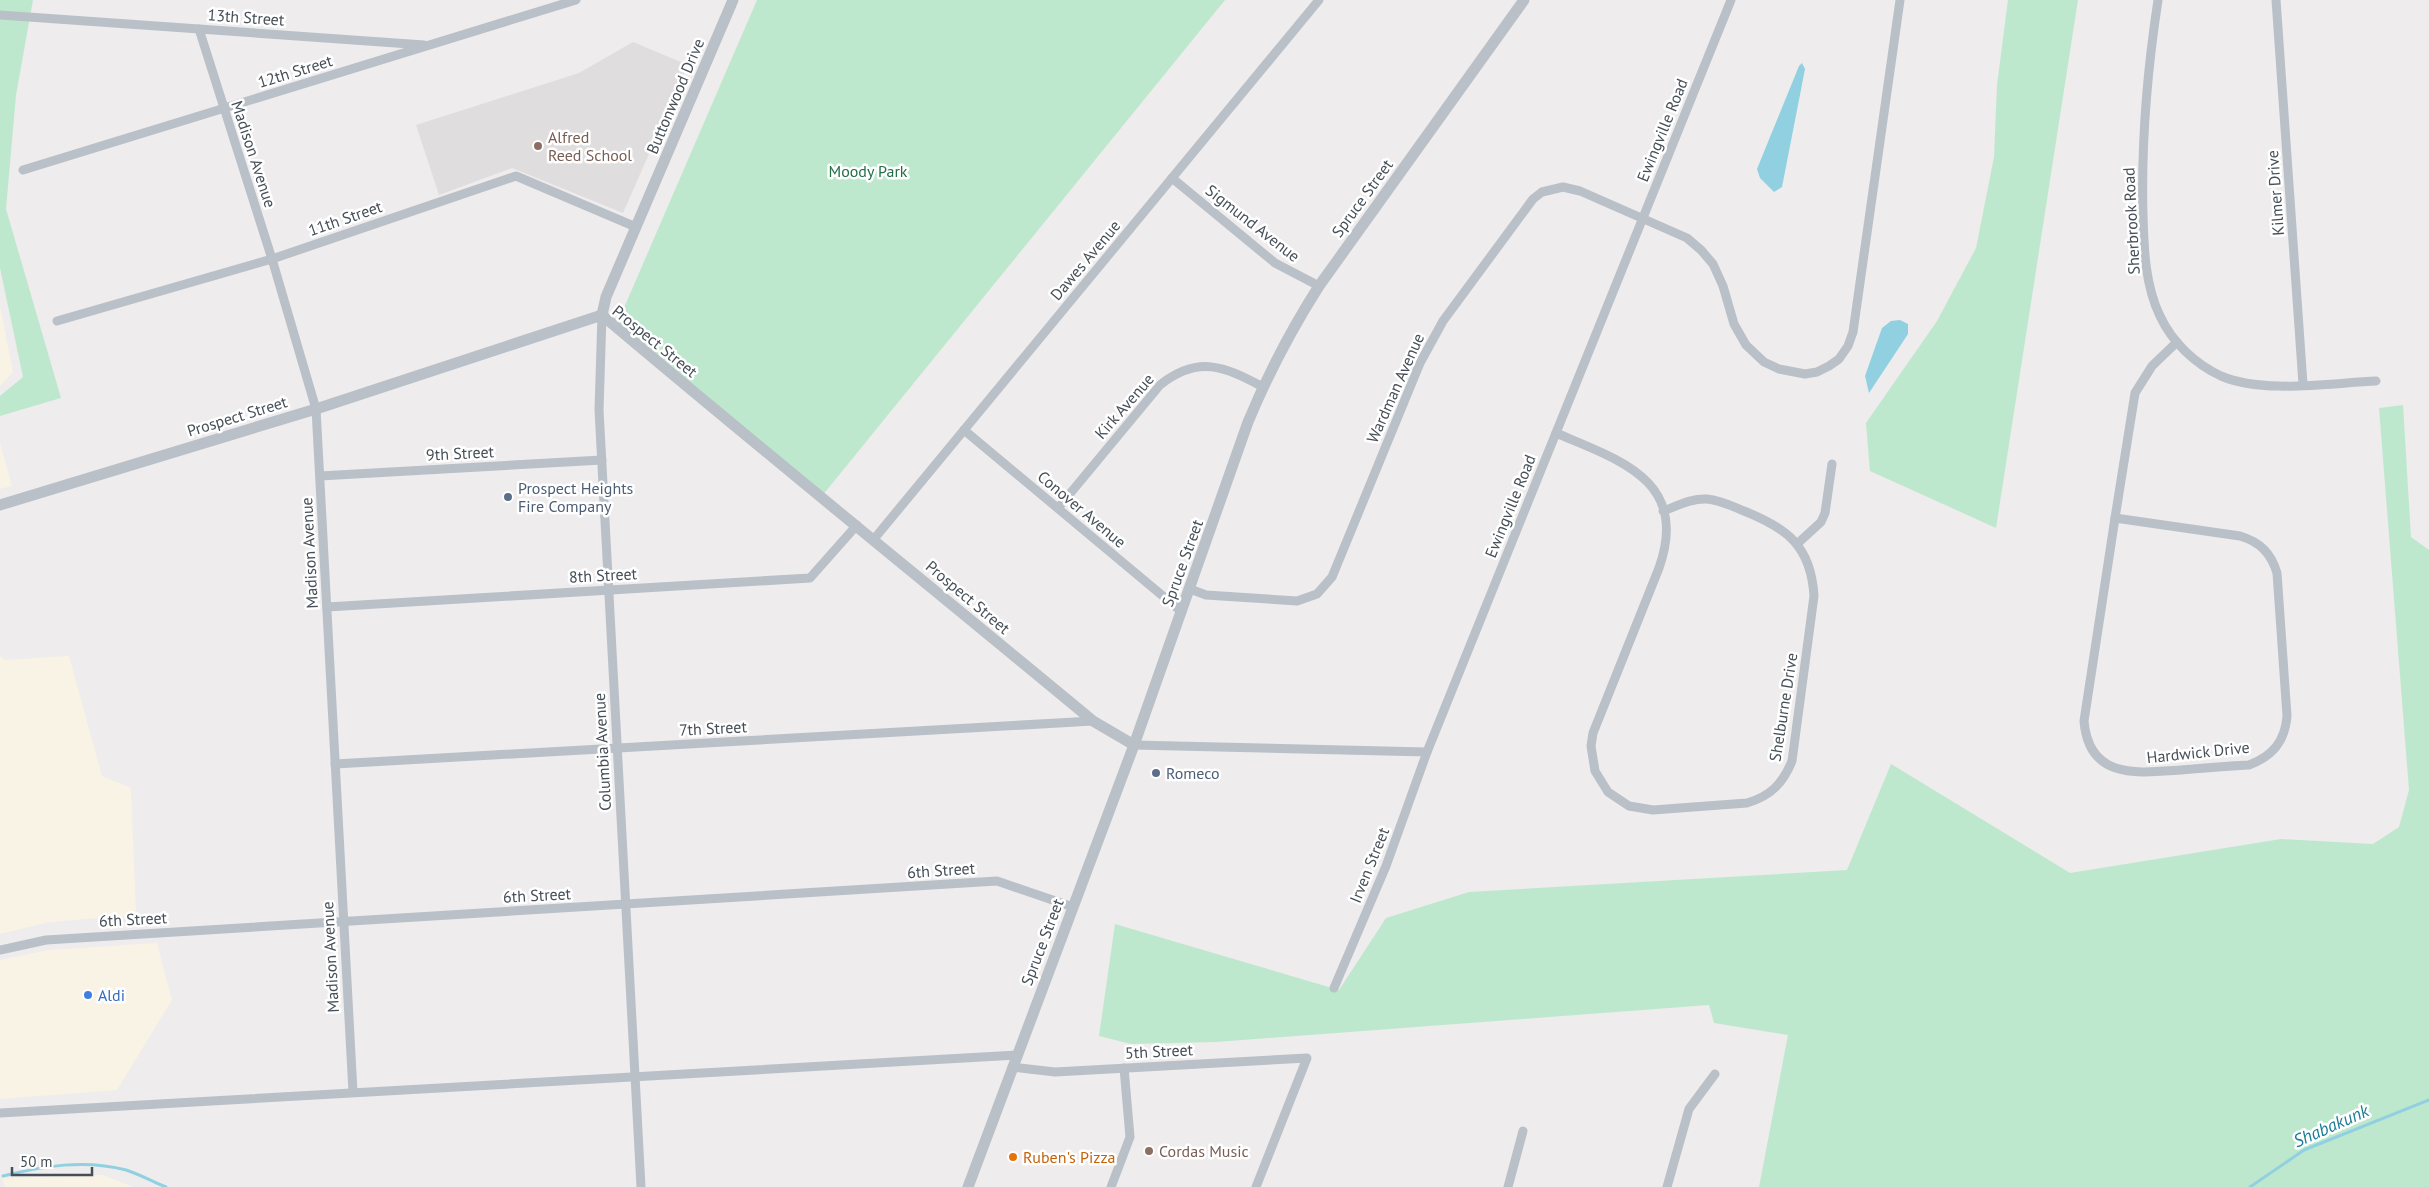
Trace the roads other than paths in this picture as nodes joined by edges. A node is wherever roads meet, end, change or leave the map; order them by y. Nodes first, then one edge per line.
1 (576, 0) edge
2 (733, 0) edge
3 (1320, 0) edge
4 (1524, 0) edge
5 (1731, 0) edge
6 (1900, 0) edge
7 (2158, 0) edge
8 (2276, 0) edge
9 (0, 15) edge
10 (199, 29) junction
11 (429, 45) junction
12 (224, 108) junction
13 (23, 170) dead end
14 (1172, 178) junction
15 (1642, 219) junction
16 (636, 228) junction
17 (272, 259) junction
18 (1319, 286) junction
19 (602, 316) junction
20 (57, 321) dead end
21 (2177, 342) junction
22 (2376, 381) dead end
23 (2303, 384) junction
24 (1263, 387) junction
25 (316, 409) junction
26 (964, 430) junction
27 (1556, 433) junction
28 (602, 460) junction
29 (1832, 464) dead end
30 (320, 476) junction
31 (0, 505) edge
32 (1058, 508) junction
33 (1663, 511) junction
34 (2115, 518) junction
35 (857, 525) junction
36 (874, 539) junction
37 (1797, 544) junction
38 (1190, 588) junction
39 (609, 590) junction
40 (327, 607) junction
41 (1182, 612) junction
42 (1093, 721) junction
43 (1134, 745) junction
44 (617, 748) junction
45 (1427, 752) junction
46 (335, 764) junction
47 (626, 905) junction
48 (1073, 907) junction
49 (344, 922) junction
50 (0, 950) edge
51 (1334, 988) dead end
52 (1016, 1055) junction
53 (1012, 1067) junction
54 (1124, 1068) junction
55 (1715, 1074) dead end
56 (635, 1076) junction
57 (352, 1092) junction
58 (0, 1113) edge
59 (1523, 1131) dead end
60 (641, 1187) edge
61 (968, 1187) edge
62 (1111, 1187) edge
63 (1256, 1187) edge
64 (1508, 1187) edge
65 (1667, 1187) edge

1 - 11 street, 12th Street
2 - 16 street, Buttonwood Drive
3 - 14 street, Dawes Avenue
4 - 18 street, Spruce Street
5 - 15 street, Ewingville Road
6 - 15 street, Wardman Avenue
7 - 21 street, Sherbrook Road
8 - 23 street, Kilmer Drive
9 - 10 street, 13th Street
10 - 11 street, 13th Street
10 - 12 street, Madison Avenue
11 - 12 street, 12th Street
12 - 13 street, 12th Street
12 - 17 street, Madison Avenue
14 - 18 street, Sigmund Avenue
14 - 26 street, Dawes Avenue
15 - 27 street, Ewingville Road
15 - 38 street, Wardman Avenue
16 - 17 street, 11th Street
16 - 19 street, Buttonwood Drive
17 - 20 street, 11th Street
17 - 25 street, Madison Avenue
18 - 24 street, Spruce Street
19 - 25 street, Prospect Street
19 - 28 street, Columbia Avenue
19 - 35 street, Prospect Street
21 - 23 street, Sherbrook Road
21 - 34 street, Hardwick Drive
22 - 23 street, Sherbrook Road
24 - 32 street, Kirk Avenue
24 - 38 street, Spruce Street
25 - 30 street, Madison Avenue
25 - 31 street, Prospect Street
26 - 32 street, Conover Avenue
26 - 36 street, Dawes Avenue
27 - 33 street, Shelburne Drive
27 - 45 street, Ewingville Road
28 - 30 street, 9th Street
28 - 39 street, Columbia Avenue
29 - 37 street
30 - 40 street, Madison Avenue
32 - 41 street, Conover Avenue
33 - 37 street, Shelburne Drive
33 - 37 street, Shelburne Drive
34 - 34 street, Hardwick Drive
35 - 36 street, Prospect Street
35 - 39 street, 8th Street
36 - 42 street, Prospect Street
38 - 41 street, Spruce Street
39 - 40 street, 8th Street
39 - 44 street, Columbia Avenue
40 - 46 street, Madison Avenue
41 - 43 street, Spruce Street
42 - 43 street, Prospect Street
42 - 44 street, 7th Street
43 - 45 street
43 - 48 street, Spruce Street
44 - 46 street, 7th Street
44 - 47 street, Columbia Avenue
45 - 51 street, Irven Street
46 - 49 street, Madison Avenue
47 - 48 street, 6th Street
47 - 49 street, 6th Street
47 - 56 street, Columbia Avenue
48 - 52 street, Spruce Street
49 - 50 street, 6th Street
49 - 57 street, Madison Avenue
52 - 53 street, Spruce Street
52 - 56 street
53 - 54 street, 5th Street
53 - 61 street, Spruce Street
54 - 62 street
54 - 63 street, 5th Street
55 - 65 street
56 - 57 street
56 - 60 street, Columbia Avenue
57 - 58 street
59 - 64 street

